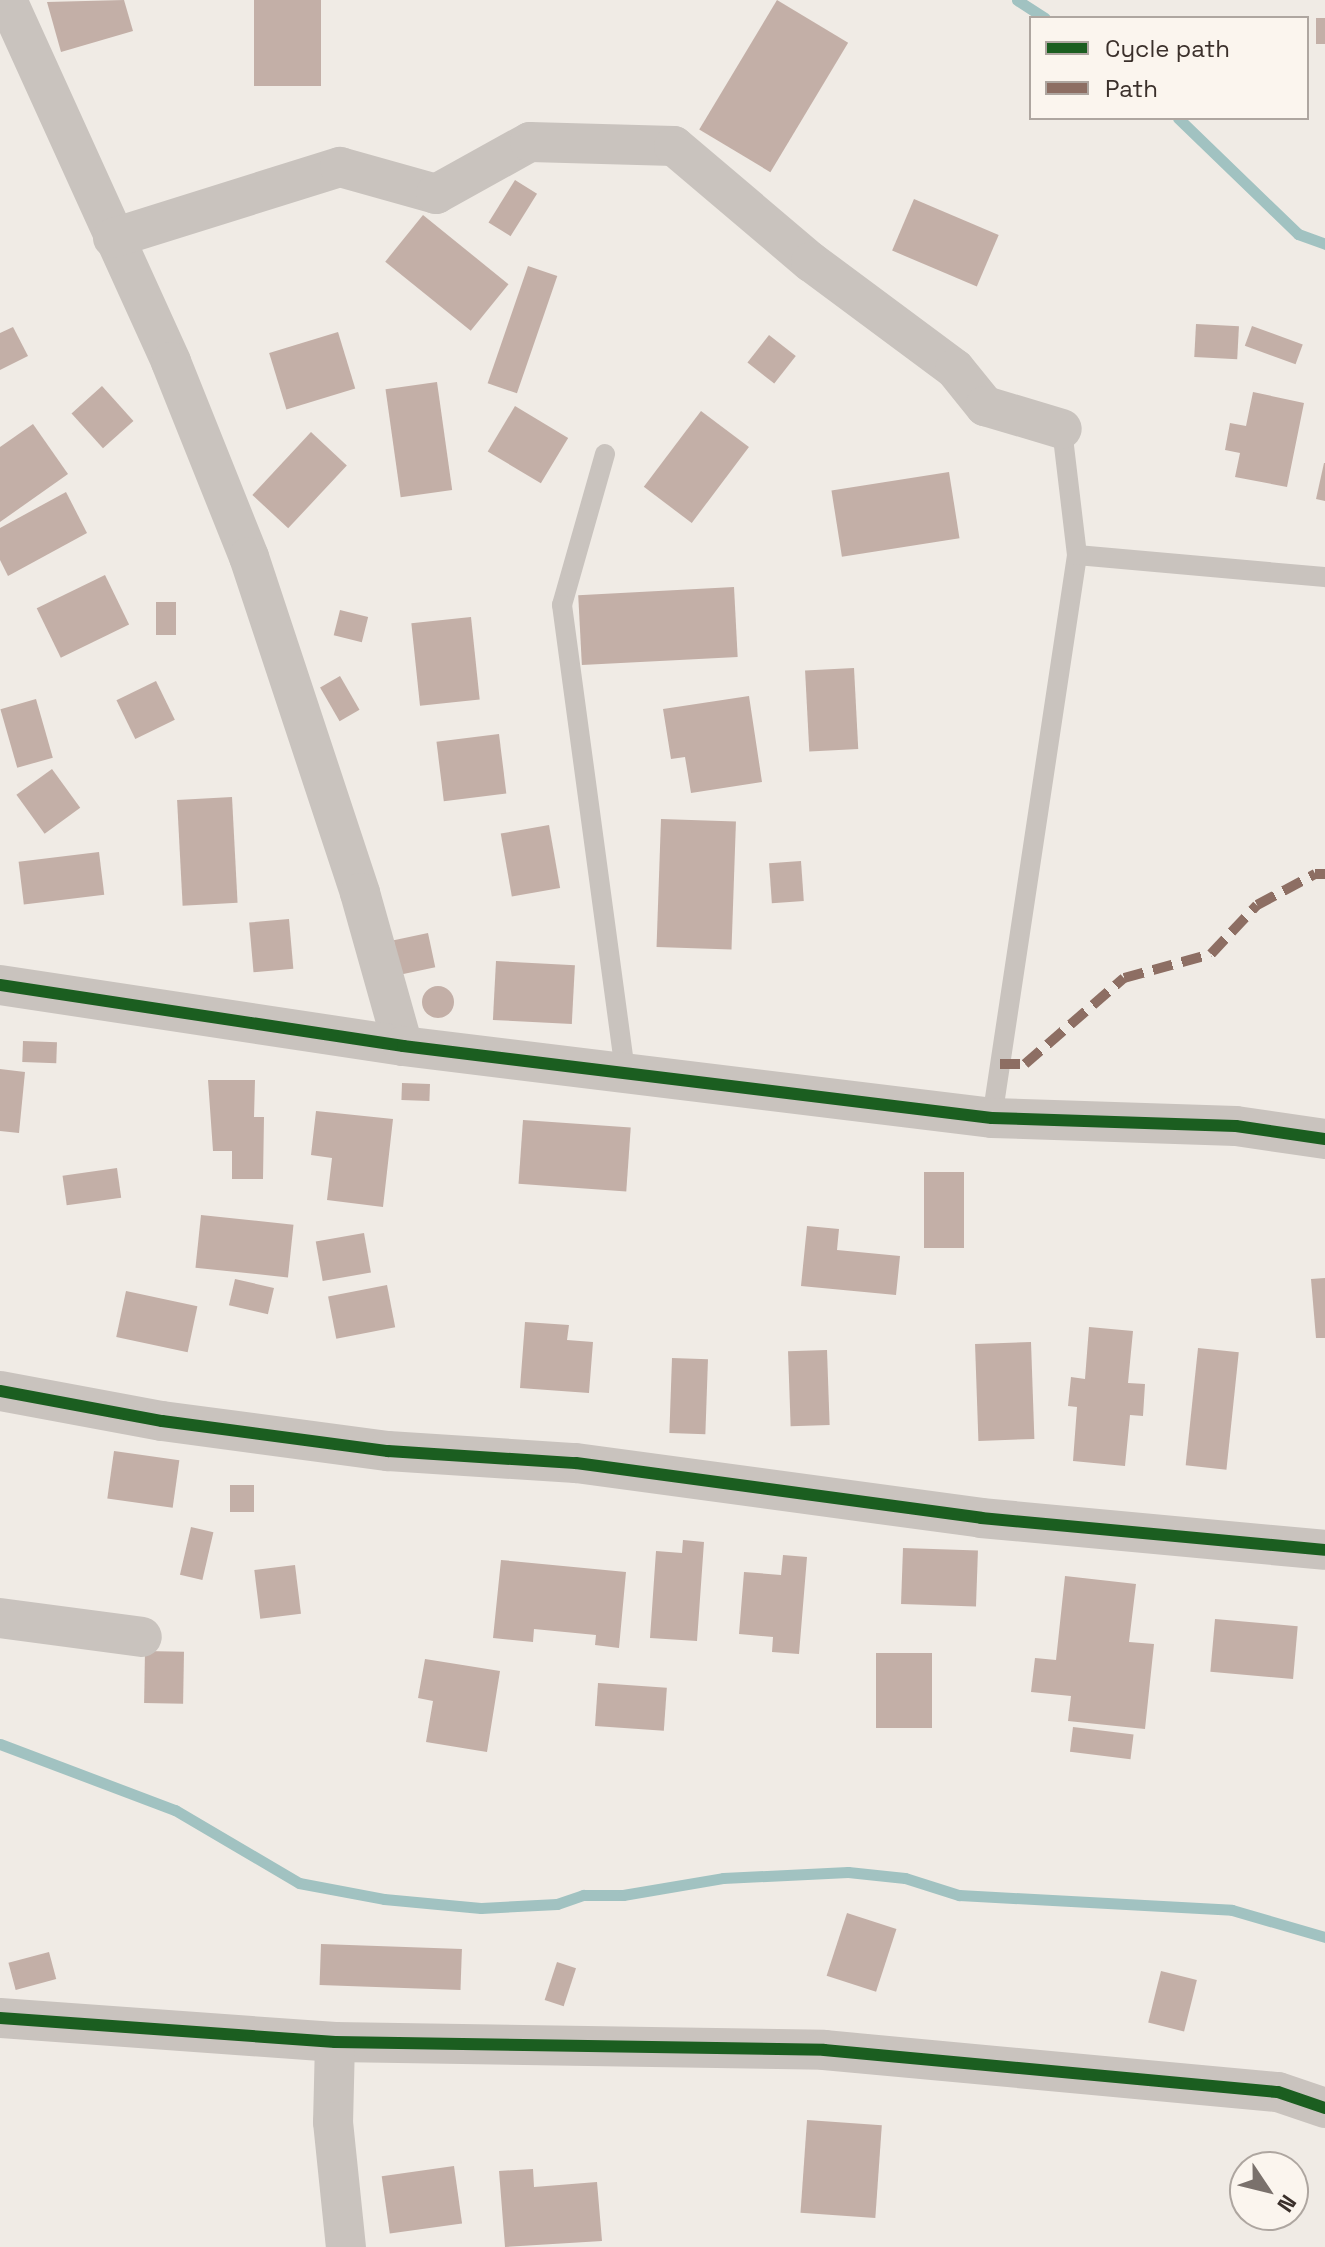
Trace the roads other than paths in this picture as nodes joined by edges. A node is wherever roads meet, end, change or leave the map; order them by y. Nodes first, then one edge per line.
1 (7, 0) edge
2 (113, 238) junction
3 (1062, 429) joint
4 (605, 454) dead end
5 (1077, 555) junction
6 (1325, 577) edge
7 (0, 985) edge
8 (403, 1046) junction
9 (625, 1071) junction
10 (992, 1118) junction
11 (1325, 1139) edge
12 (0, 1391) edge
13 (1325, 1550) edge
14 (0, 1618) edge
15 (142, 1637) dead end
16 (0, 2018) edge
17 (335, 2042) junction
18 (1325, 2108) edge
19 (346, 2247) edge

1 - 2 street
2 - 3 street
2 - 8 street
3 - 5 lane
4 - 9 lane
5 - 6 lane
5 - 10 lane
7 - 8 street
8 - 9 street
9 - 10 street
10 - 11 street
12 - 13 street
14 - 15 street
16 - 17 street
17 - 18 street
17 - 19 street

